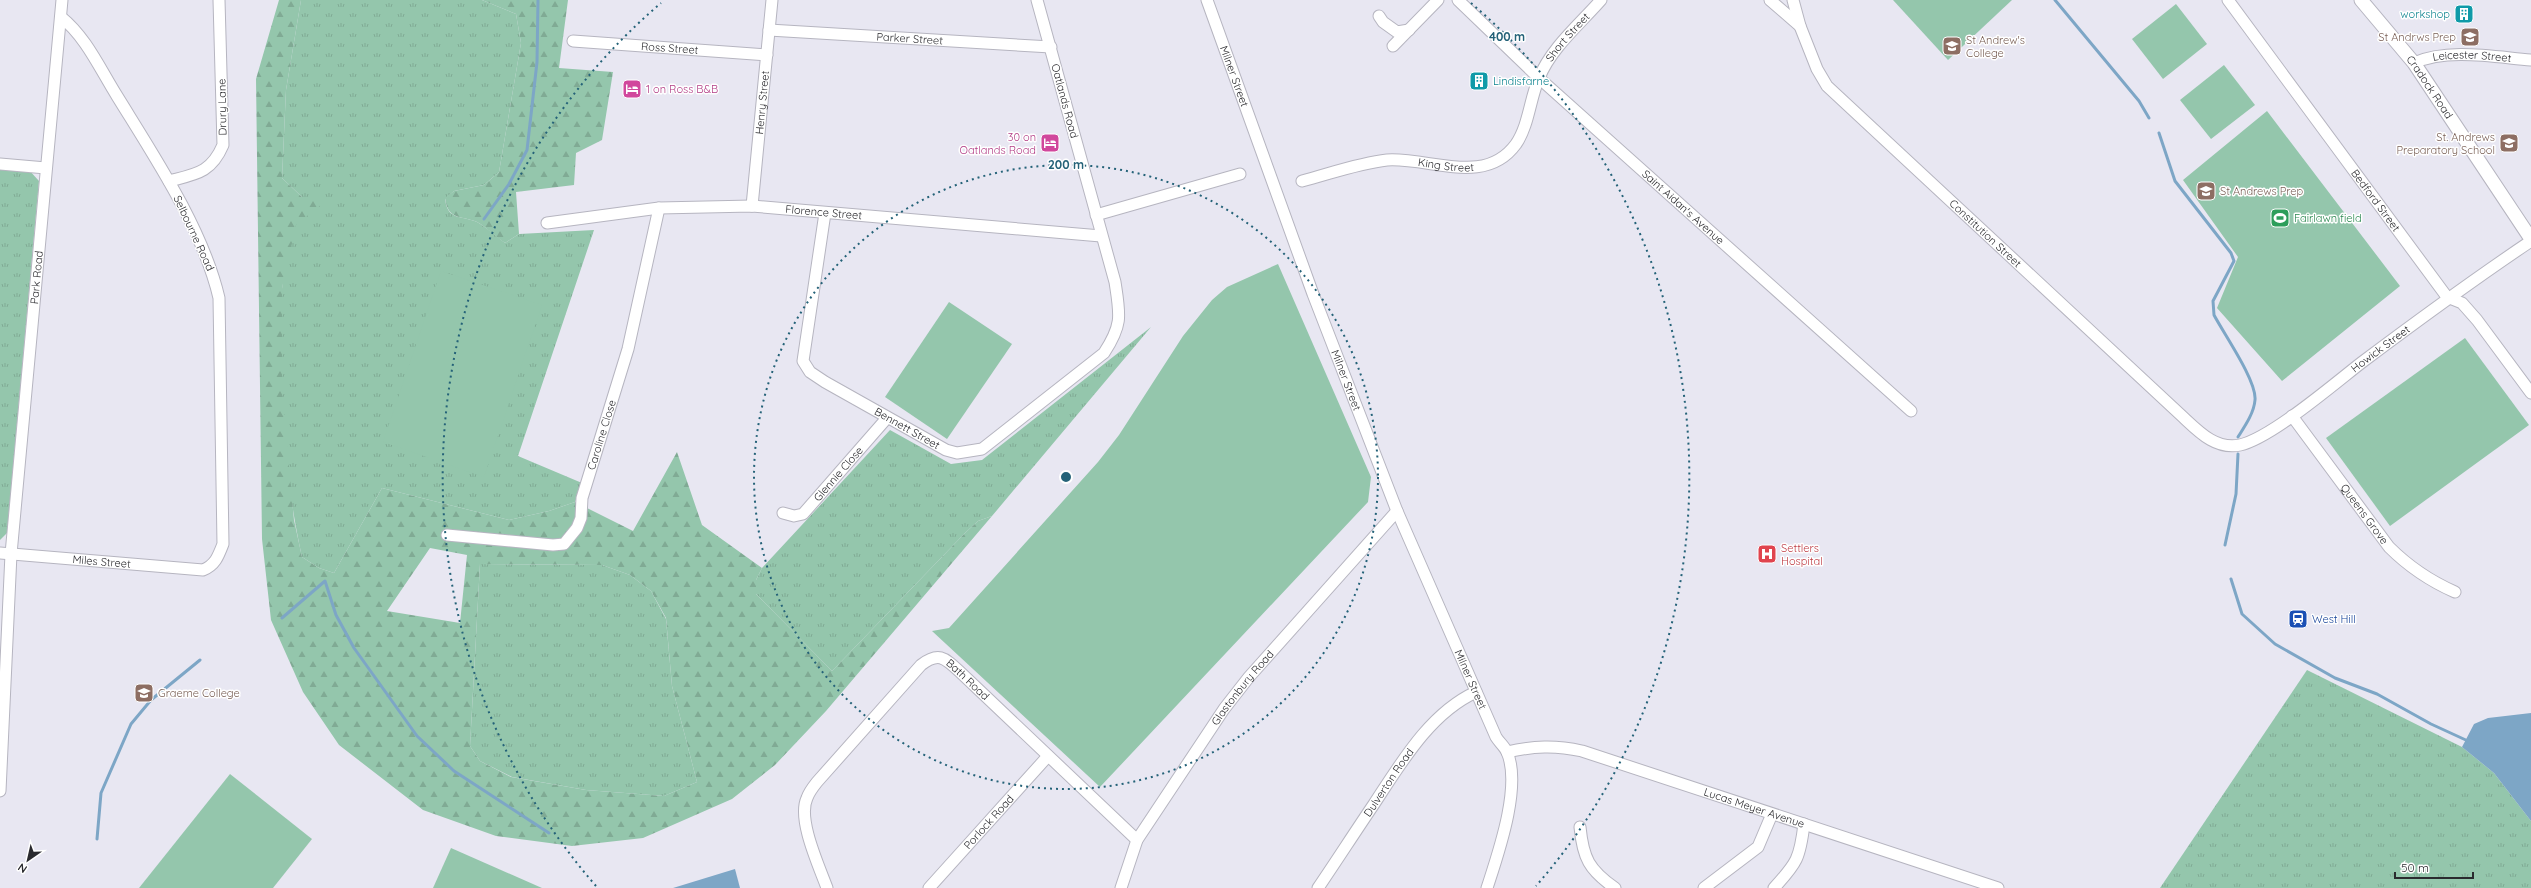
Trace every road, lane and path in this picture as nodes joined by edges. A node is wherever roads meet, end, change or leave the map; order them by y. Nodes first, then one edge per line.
1 (62, 0) edge
2 (220, 0) edge
3 (772, 0) edge
4 (1037, 0) edge
5 (1207, 0) edge
6 (1438, 0) edge
7 (1458, 0) edge
8 (1601, 0) edge
9 (1770, 0) edge
10 (1793, 0) edge
11 (2228, 0) edge
12 (2361, 0) edge
13 (1379, 16) dead end
14 (61, 17) junction
15 (1800, 26) junction
16 (769, 30) junction
17 (1409, 30) junction
18 (573, 41) dead end
19 (1393, 46) dead end
20 (1051, 47) junction
21 (767, 55) junction
22 (2531, 60) edge
23 (2414, 63) junction
24 (1539, 78) junction
25 (0, 164) edge
26 (46, 168) junction
27 (1240, 174) dead end
28 (169, 181) junction
29 (1302, 181) dead end
30 (752, 206) junction
31 (659, 208) junction
32 (825, 213) junction
33 (1096, 215) junction
34 (547, 223) dead end
35 (1101, 236) junction
36 (2531, 240) edge
37 (2447, 298) junction
38 (1120, 318) joint
39 (2531, 393) edge
40 (1911, 411) dead end
41 (2292, 416) junction
42 (887, 418) junction
43 (2225, 445) joint
44 (1397, 510) junction
45 (784, 513) dead end
46 (448, 535) dead end
47 (6, 554) edge
48 (203, 570) joint
49 (2455, 592) dead end
50 (1476, 692) junction
51 (1507, 752) junction
52 (1048, 756) junction
53 (0, 791) edge
54 (1772, 814) junction
55 (1804, 824) junction
56 (1580, 827) dead end
57 (1137, 840) junction
58 (827, 888) edge
59 (929, 888) edge
60 (1121, 888) edge
61 (1318, 888) edge
62 (1487, 888) edge
63 (1615, 888) edge
64 (1704, 888) edge
65 (1774, 888) edge
66 (1998, 888) edge

1 - 14 street, Park Road
2 - 28 street, Drury Lane
3 - 16 street, Henry Street
4 - 20 street, Oatlands Road
5 - 44 street, Milner Street
6 - 17 street
7 - 24 street, Saint Aidan's Avenue
8 - 24 street, Short Street
9 - 15 street, Constitution Street
10 - 15 street
11 - 37 street, Bedford Street
12 - 23 main road, Cradock Road
13 - 17 street
14 - 26 street, Park Road
14 - 28 street, Selbourne Road
15 - 43 street, Constitution Street
16 - 20 street, Parker Street
16 - 21 street, Henry Street
17 - 19 street
18 - 21 street, Ross Street
20 - 33 street, Oatlands Road
21 - 30 street, Henry Street
22 - 23 street, Leicester Street
23 - 36 main road, Cradock Road
24 - 29 street, King Street
24 - 40 street, Saint Aidan's Avenue
25 - 26 street
26 - 47 street, Park Road
27 - 33 street
28 - 48 street, Selbourne Road
30 - 31 street, Florence Street
30 - 32 street, Florence Street
31 - 34 street, Florence Street
31 - 46 street, Caroline Close
32 - 35 street, Florence Street
32 - 42 street, Bennett Street
33 - 35 street, Oatlands Road
35 - 38 street, Oatlands Road
36 - 37 street, Howick Street
37 - 39 street, Bedford Street
37 - 41 street, Howick Street
38 - 42 street, Bennett Street
41 - 43 street, Howick Street
41 - 49 street, Queens Grove
42 - 45 street, Glennie Close
44 - 50 street, Milner Street
44 - 57 street, Glastonbury Road
47 - 48 street, Miles Street
47 - 53 street, Park Road
50 - 51 street, Milner Street
50 - 61 street, Dulverton Road
51 - 54 street, Lucas Meyer Avenue
51 - 62 street
52 - 57 street, Bath Road
52 - 58 street, Bath Road
52 - 59 street, Porlock Road
54 - 55 street, Lucas Meyer Avenue
54 - 64 street
55 - 65 street
55 - 66 street, Lucas Meyer Avenue
56 - 63 street
57 - 60 street, Glastonbury Road

